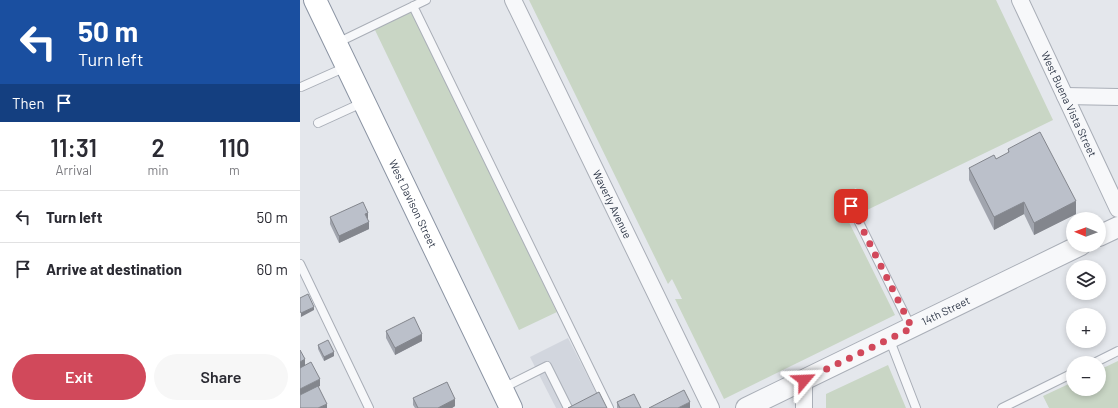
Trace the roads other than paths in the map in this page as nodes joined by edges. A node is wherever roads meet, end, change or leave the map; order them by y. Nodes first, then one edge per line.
1 (316, 0) edge
2 (426, 0) edge
3 (513, 0) edge
4 (1020, 0) edge
5 (413, 6) junction
6 (336, 43) junction
7 (347, 66) junction
8 (301, 87) dead end
9 (1065, 96) junction
10 (1118, 96) edge
11 (364, 101) junction
12 (318, 123) dead end
13 (851, 206) dead end
14 (1118, 209) edge
15 (1118, 228) edge
16 (1106, 233) edge
17 (1067, 252) edge
18 (300, 264) edge
19 (912, 328) junction
20 (889, 338) junction
21 (1118, 352) edge
22 (1106, 358) edge
23 (1066, 376) edge
24 (804, 380) junction
25 (506, 398) edge
26 (369, 408) edge
27 (568, 408) edge
28 (609, 408) edge
29 (710, 408) edge
30 (746, 408) edge
31 (804, 408) edge
32 (916, 408) edge
33 (1002, 408) edge

1 - 6 highway, West Davison Street
2 - 5 lane
3 - 29 street, Waverly Avenue
4 - 9 street, West Buena Vista Street
5 - 6 lane
5 - 28 lane
6 - 7 highway, West Davison Street
7 - 8 lane
7 - 11 highway, West Davison Street
9 - 10 street
9 - 14 street, West Buena Vista Street
11 - 12 lane
11 - 25 highway, West Davison Street
13 - 19 lane
15 - 16 street
17 - 19 street, 14th Street
18 - 26 lane
19 - 20 street, 14th Street
20 - 24 street, 14th Street
20 - 32 lane
21 - 22 lane
23 - 33 lane
24 - 30 street, 14th Street
24 - 31 street
25 - 27 lane

